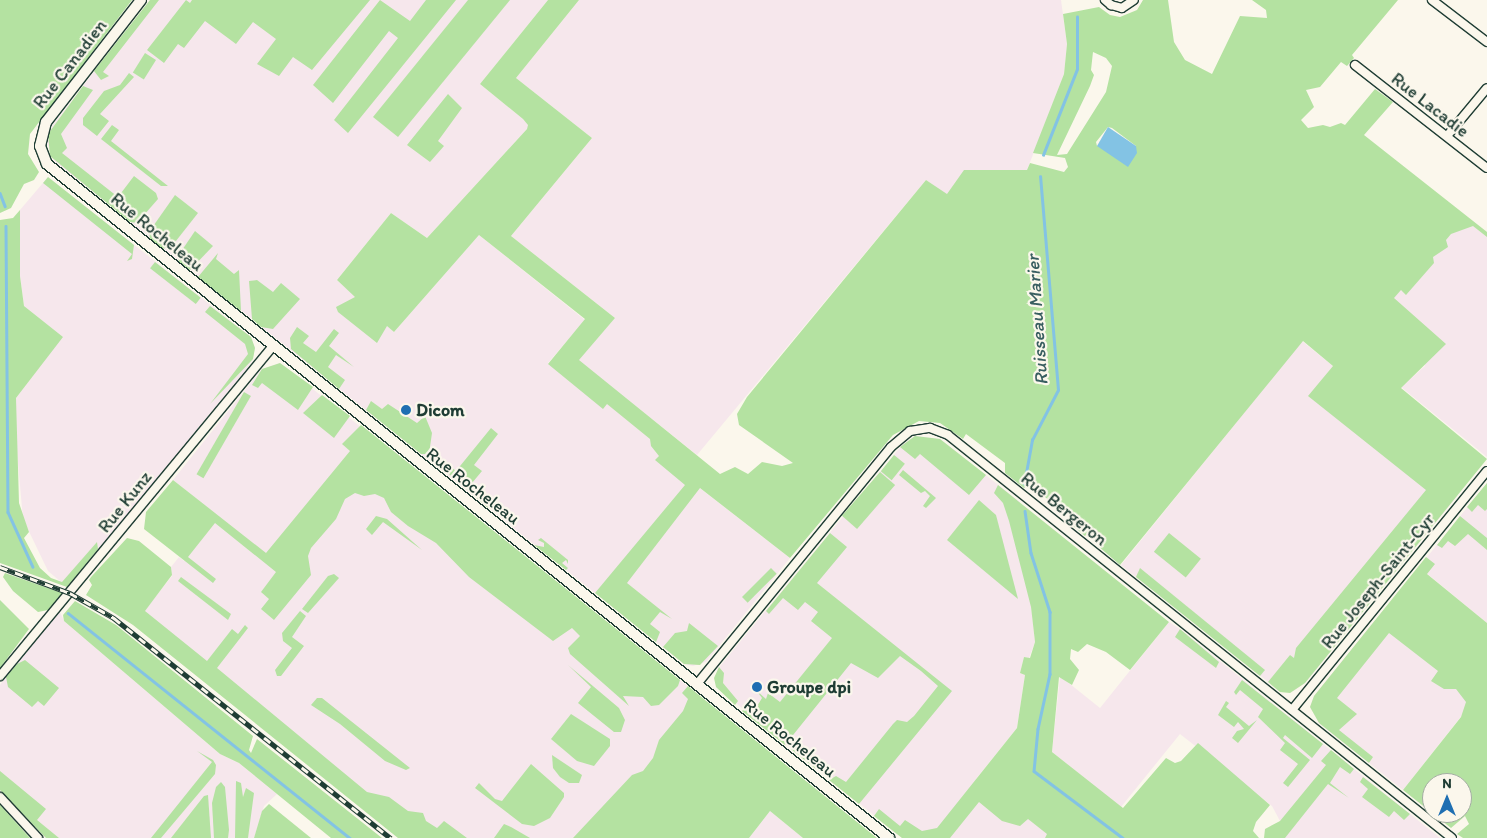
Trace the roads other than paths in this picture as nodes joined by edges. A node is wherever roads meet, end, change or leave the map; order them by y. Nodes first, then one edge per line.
1 (141, 0) edge
2 (1105, 0) edge
3 (1134, 0) edge
4 (1432, 0) edge
5 (1487, 42) edge
6 (1355, 65) dead end
7 (1487, 88) edge
8 (1447, 136) junction
9 (42, 154) joint
10 (1487, 168) edge
11 (273, 346) junction
12 (1487, 471) edge
13 (0, 676) edge
14 (696, 684) junction
15 (1292, 710) junction
16 (0, 797) edge
17 (38, 838) edge
18 (889, 838) edge
19 (1452, 838) edge

1 - 9 street, Rue Canadien
2 - 3 street
4 - 5 street
6 - 8 street, Rue Lacadie
7 - 8 street
8 - 10 street, Rue Lacadie
9 - 11 street, Rue Rocheleau
11 - 13 street, Rue Kunz
11 - 14 street, Rue Rocheleau
12 - 15 street, Rue Joseph-Saint-Cyr
14 - 15 street, Rue Bergeron
14 - 18 street, Rue Rocheleau
15 - 19 street, Rue Bergeron
16 - 17 street

